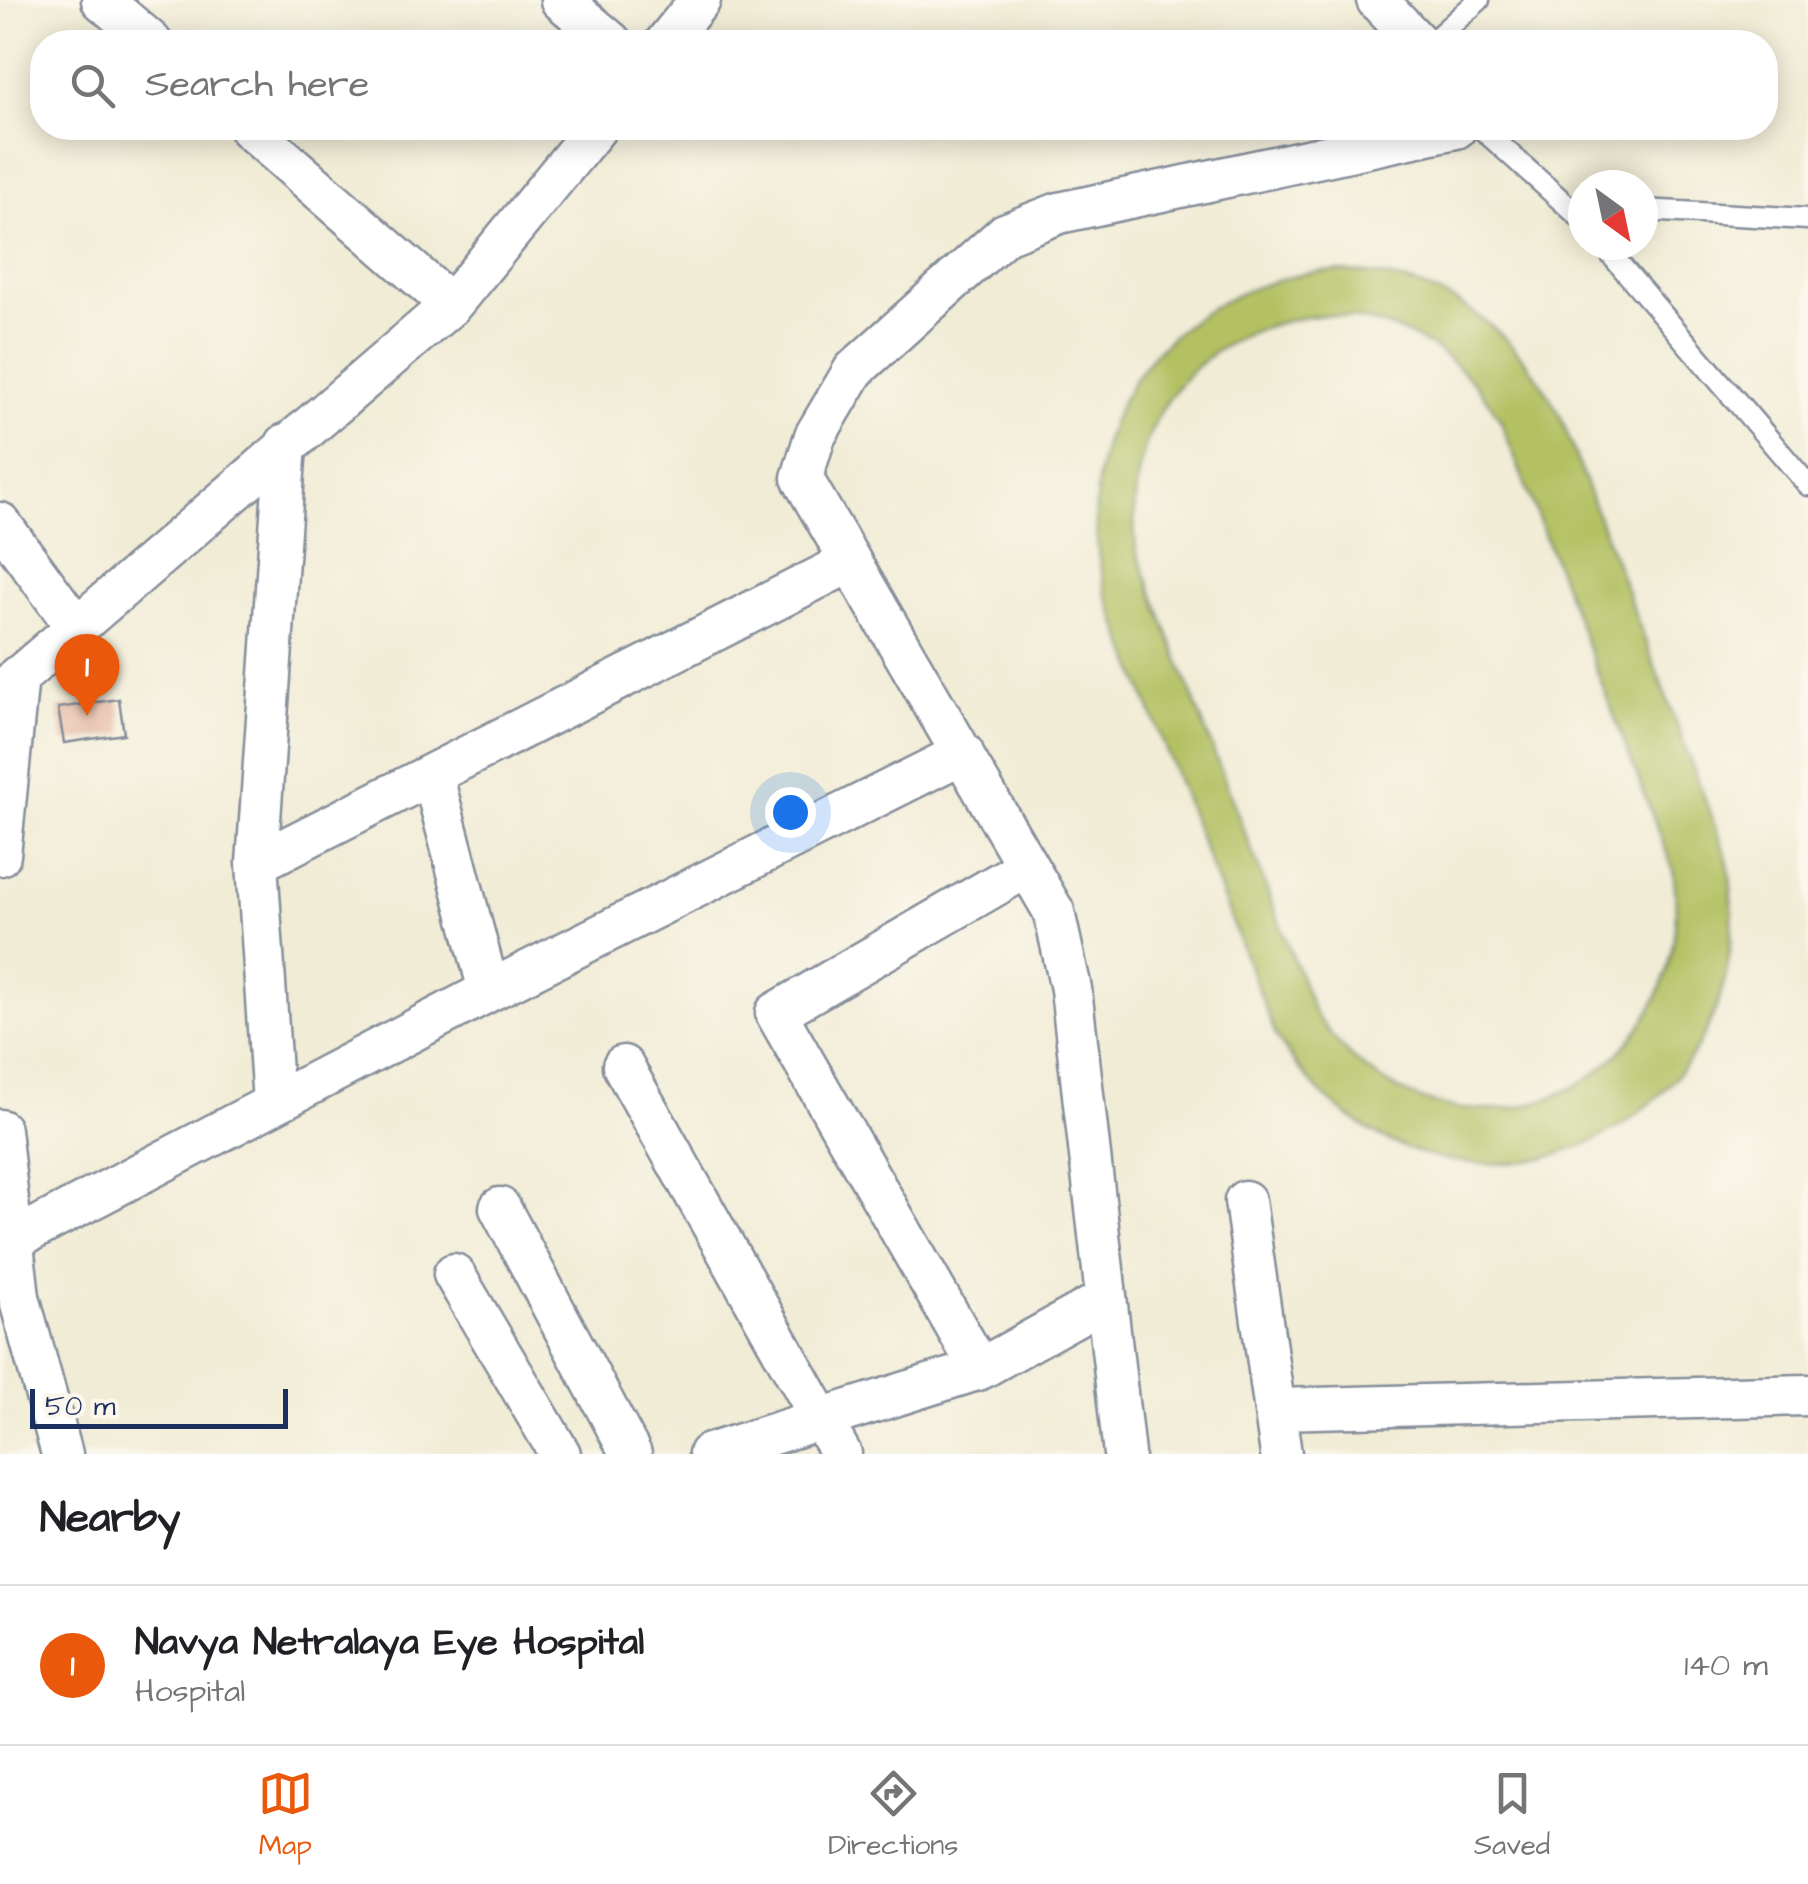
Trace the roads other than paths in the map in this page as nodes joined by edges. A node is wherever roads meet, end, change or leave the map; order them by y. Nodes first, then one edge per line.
1 (102, 0) edge
2 (561, 0) edge
3 (700, 0) edge
4 (1377, 0) edge
5 (1479, 0) edge
6 (137, 30) edge
7 (596, 30) edge
8 (676, 30) edge
9 (1406, 30) edge
10 (1445, 30) edge
11 (263, 140) edge
12 (586, 140) edge
13 (1399, 140) edge
14 (1495, 140) edge
15 (1568, 202) edge
16 (1658, 211) edge
17 (1808, 220) edge
18 (1616, 260) edge
19 (450, 305) junction
20 (286, 444) junction
21 (1808, 485) edge
22 (0, 523) edge
23 (848, 563) junction
24 (77, 628) junction
25 (9, 684) edge
26 (962, 754) junction
27 (433, 777) junction
28 (0, 855) edge
29 (257, 863) junction
30 (1028, 867) junction
31 (489, 992) junction
32 (623, 1066) dead end
33 (272, 1104) junction
34 (0, 1130) edge
35 (1245, 1201) dead end
36 (500, 1208) dead end
37 (10, 1242) junction
38 (454, 1274) dead end
39 (1106, 1299) junction
40 (980, 1369) junction
41 (1808, 1395) edge
42 (1276, 1409) junction
43 (832, 1437) edge
44 (62, 1454) edge
45 (560, 1454) edge
46 (631, 1454) edge
47 (708, 1454) edge
48 (1124, 1454) edge
49 (1281, 1454) edge

1 - 6 street
2 - 7 street
3 - 8 street
4 - 9 street
5 - 10 lane
11 - 19 street
12 - 19 street
13 - 23 street
14 - 15 lane
16 - 17 lane
18 - 21 lane
19 - 20 street
20 - 24 street
20 - 29 street
22 - 24 street
23 - 26 street
23 - 27 street
24 - 25 street
25 - 28 street
26 - 30 street
26 - 31 street
27 - 29 street
27 - 31 street
29 - 33 street
30 - 39 street
30 - 40 street
31 - 33 street
32 - 43 street
33 - 37 street
34 - 37 street
35 - 42 street
36 - 46 street
37 - 44 street
38 - 45 street
39 - 40 street
39 - 48 street
40 - 43 street
41 - 42 street
42 - 49 street
43 - 47 street

